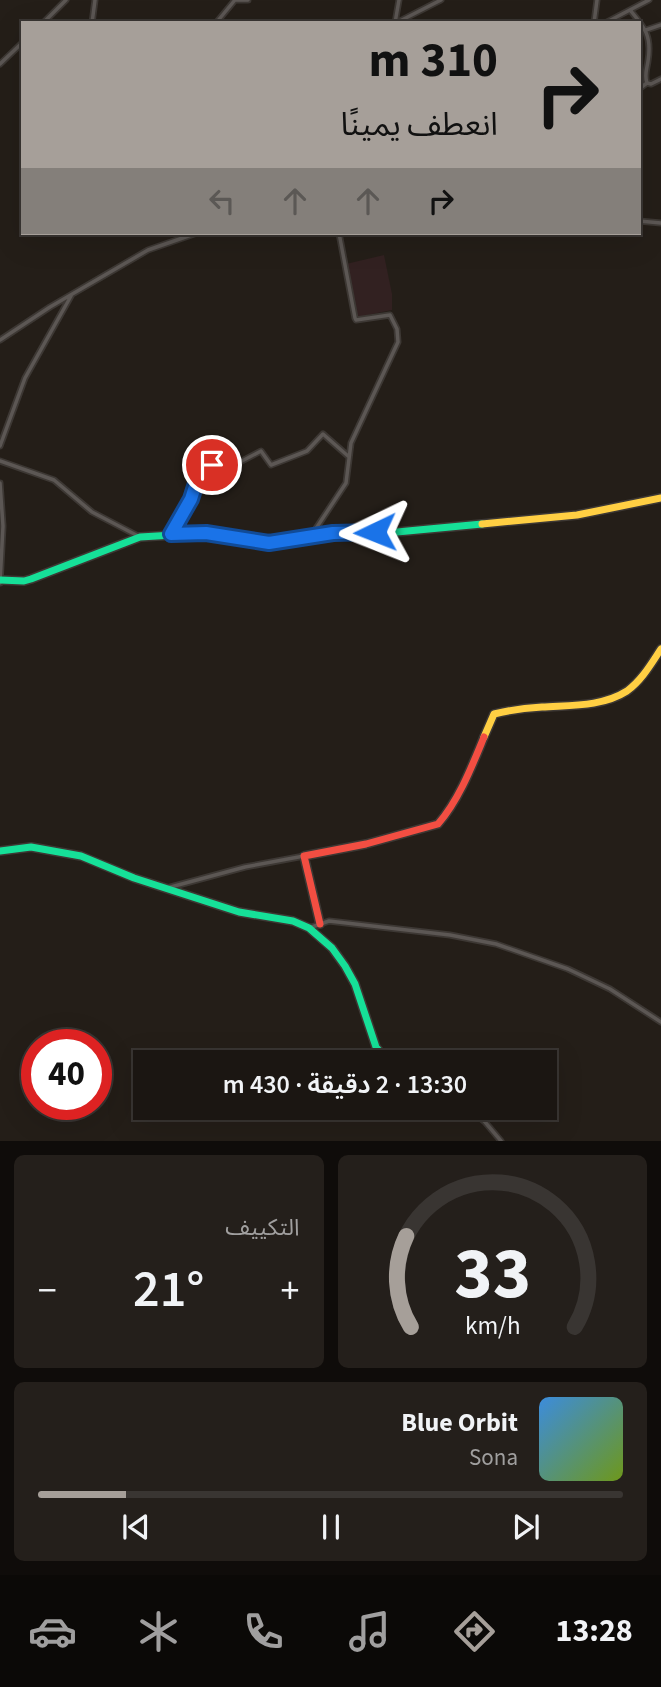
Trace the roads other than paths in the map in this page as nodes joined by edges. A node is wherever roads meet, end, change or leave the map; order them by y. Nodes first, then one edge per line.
1 (66, 0) edge
2 (94, 0) edge
3 (248, 0) edge
4 (399, 0) edge
5 (440, 0) edge
6 (597, 0) edge
7 (649, 0) edge
8 (631, 10) junction
9 (45, 21) edge
10 (92, 21) edge
11 (218, 21) edge
12 (396, 21) edge
13 (400, 21) edge
14 (594, 21) edge
15 (609, 21) edge
16 (639, 21) edge
17 (641, 23) edge
18 (661, 25) edge
19 (646, 30) junction
20 (21, 44) edge
21 (0, 64) edge
22 (661, 79) edge
23 (647, 83) junction
24 (641, 88) edge
25 (641, 221) edge
26 (661, 223) edge
27 (191, 235) edge
28 (339, 235) edge
29 (72, 294) junction
30 (0, 340) edge
31 (0, 446) edge
32 (348, 456) junction
33 (0, 461) edge
34 (0, 483) edge
35 (661, 498) edge
36 (171, 534) junction
37 (310, 536) junction
38 (139, 537) junction
39 (0, 581) edge
40 (661, 649) edge
41 (0, 851) edge
42 (304, 856) junction
43 (166, 888) junction
44 (320, 924) junction
45 (309, 928) junction
46 (661, 1022) edge
47 (378, 1050) edge
48 (483, 1120) edge
49 (501, 1141) edge

1 - 9 street
2 - 10 street
3 - 11 street
4 - 12 street
5 - 13 street
6 - 14 street
7 - 8 street
8 - 15 street
8 - 16 street
17 - 19 street
18 - 19 street
19 - 23 street
20 - 21 street
22 - 23 street
23 - 24 street
25 - 26 street
27 - 29 street
28 - 32 street
29 - 30 street
29 - 31 street
32 - 36 street
32 - 37 street
33 - 38 street
34 - 39 street
35 - 37 street
36 - 37 street
36 - 38 street
38 - 39 street
40 - 42 street
41 - 43 street
42 - 43 street
42 - 44 street
43 - 45 street
44 - 45 street
44 - 46 street
45 - 47 street
48 - 49 street

